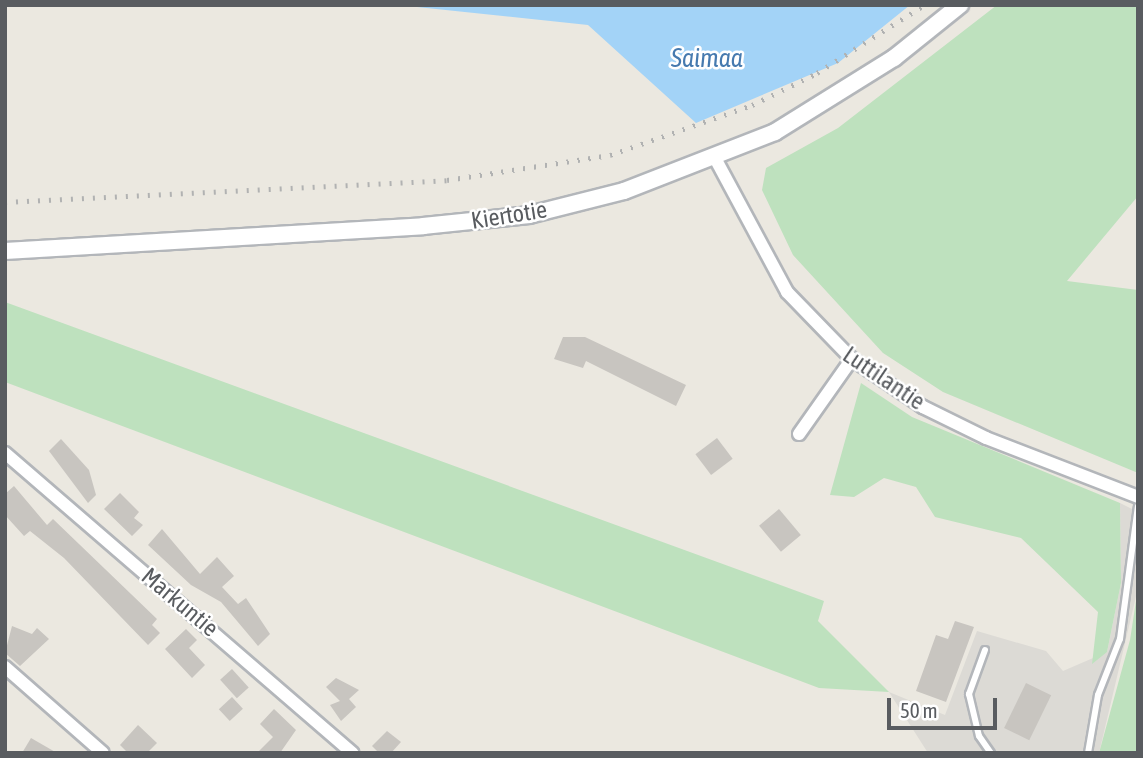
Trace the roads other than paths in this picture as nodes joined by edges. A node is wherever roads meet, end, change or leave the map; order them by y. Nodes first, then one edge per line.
1 (960, 5) edge
2 (716, 160) junction
3 (5, 251) edge
4 (852, 359) junction
5 (799, 434) dead end
6 (5, 453) edge
7 (1138, 497) edge
8 (1138, 506) edge
9 (985, 650) dead end
10 (5, 667) edge
11 (103, 753) edge
12 (352, 753) edge
13 (991, 753) edge
14 (1088, 753) edge

1 - 2 street, Kiertotie
2 - 3 street, Kiertotie
2 - 4 street, Luttilantie
4 - 5 street
4 - 7 street, Luttilantie
6 - 12 street, Markuntie
8 - 14 lane
9 - 13 lane
10 - 11 street

